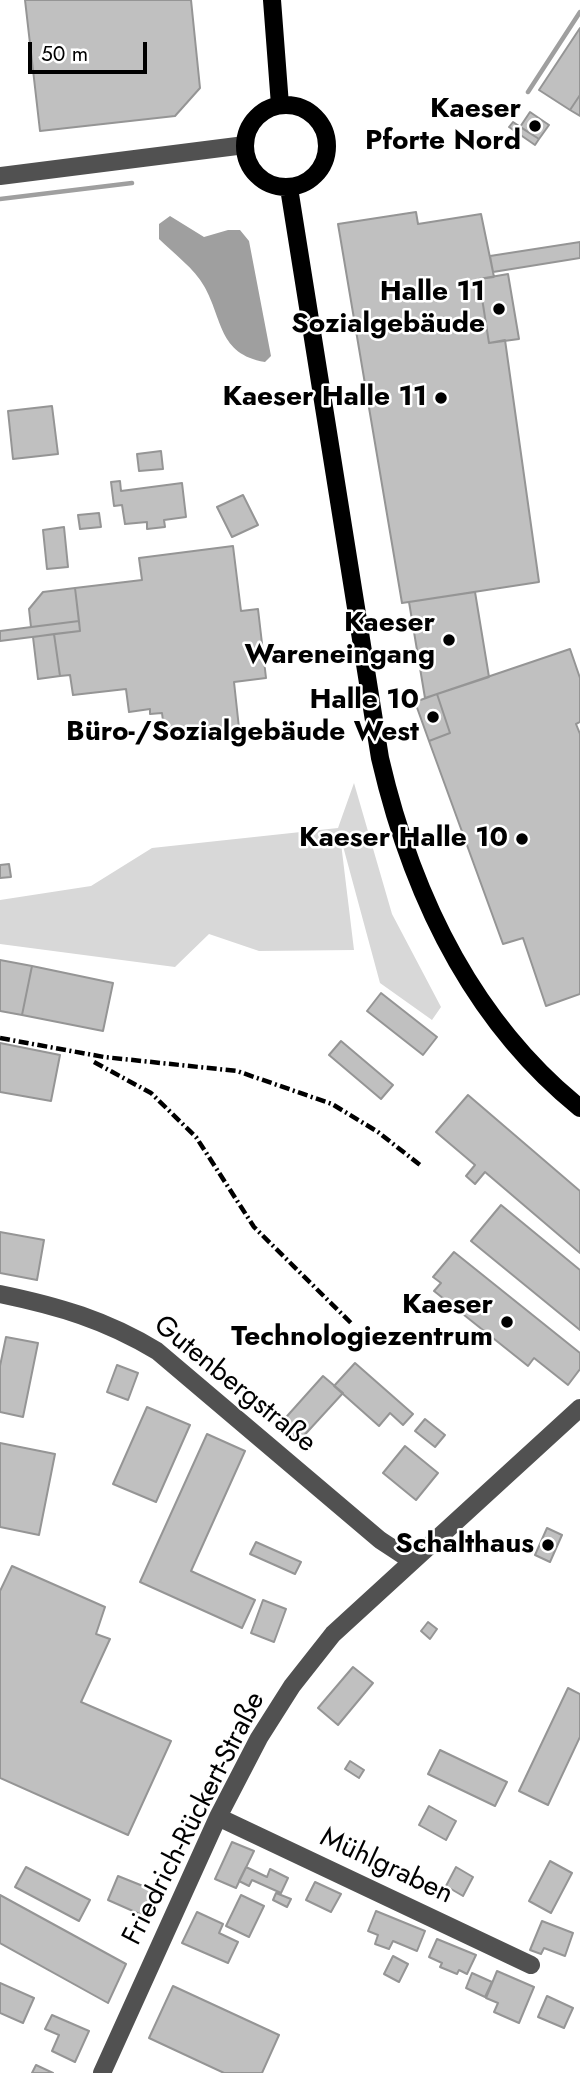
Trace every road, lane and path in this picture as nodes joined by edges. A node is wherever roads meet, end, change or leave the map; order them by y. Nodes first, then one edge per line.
1 (272, 0) edge
2 (280, 106) junction
3 (244, 145) junction
4 (0, 176) edge
5 (289, 188) junction
6 (580, 1108) edge
7 (0, 1294) edge
8 (580, 1408) edge
9 (412, 1561) junction
10 (218, 1817) junction
11 (531, 1965) dead end
12 (102, 2073) edge

1 - 2 main road
2 - 3 main road
2 - 5 main road
3 - 4 street
3 - 5 main road
5 - 6 main road
7 - 9 street, Gutenbergstraße
8 - 9 street, Friedrich-Rückert-Straße
9 - 10 street, Friedrich-Rückert-Straße
10 - 11 street, Mühlgraben
10 - 12 street, Friedrich-Rückert-Straße

